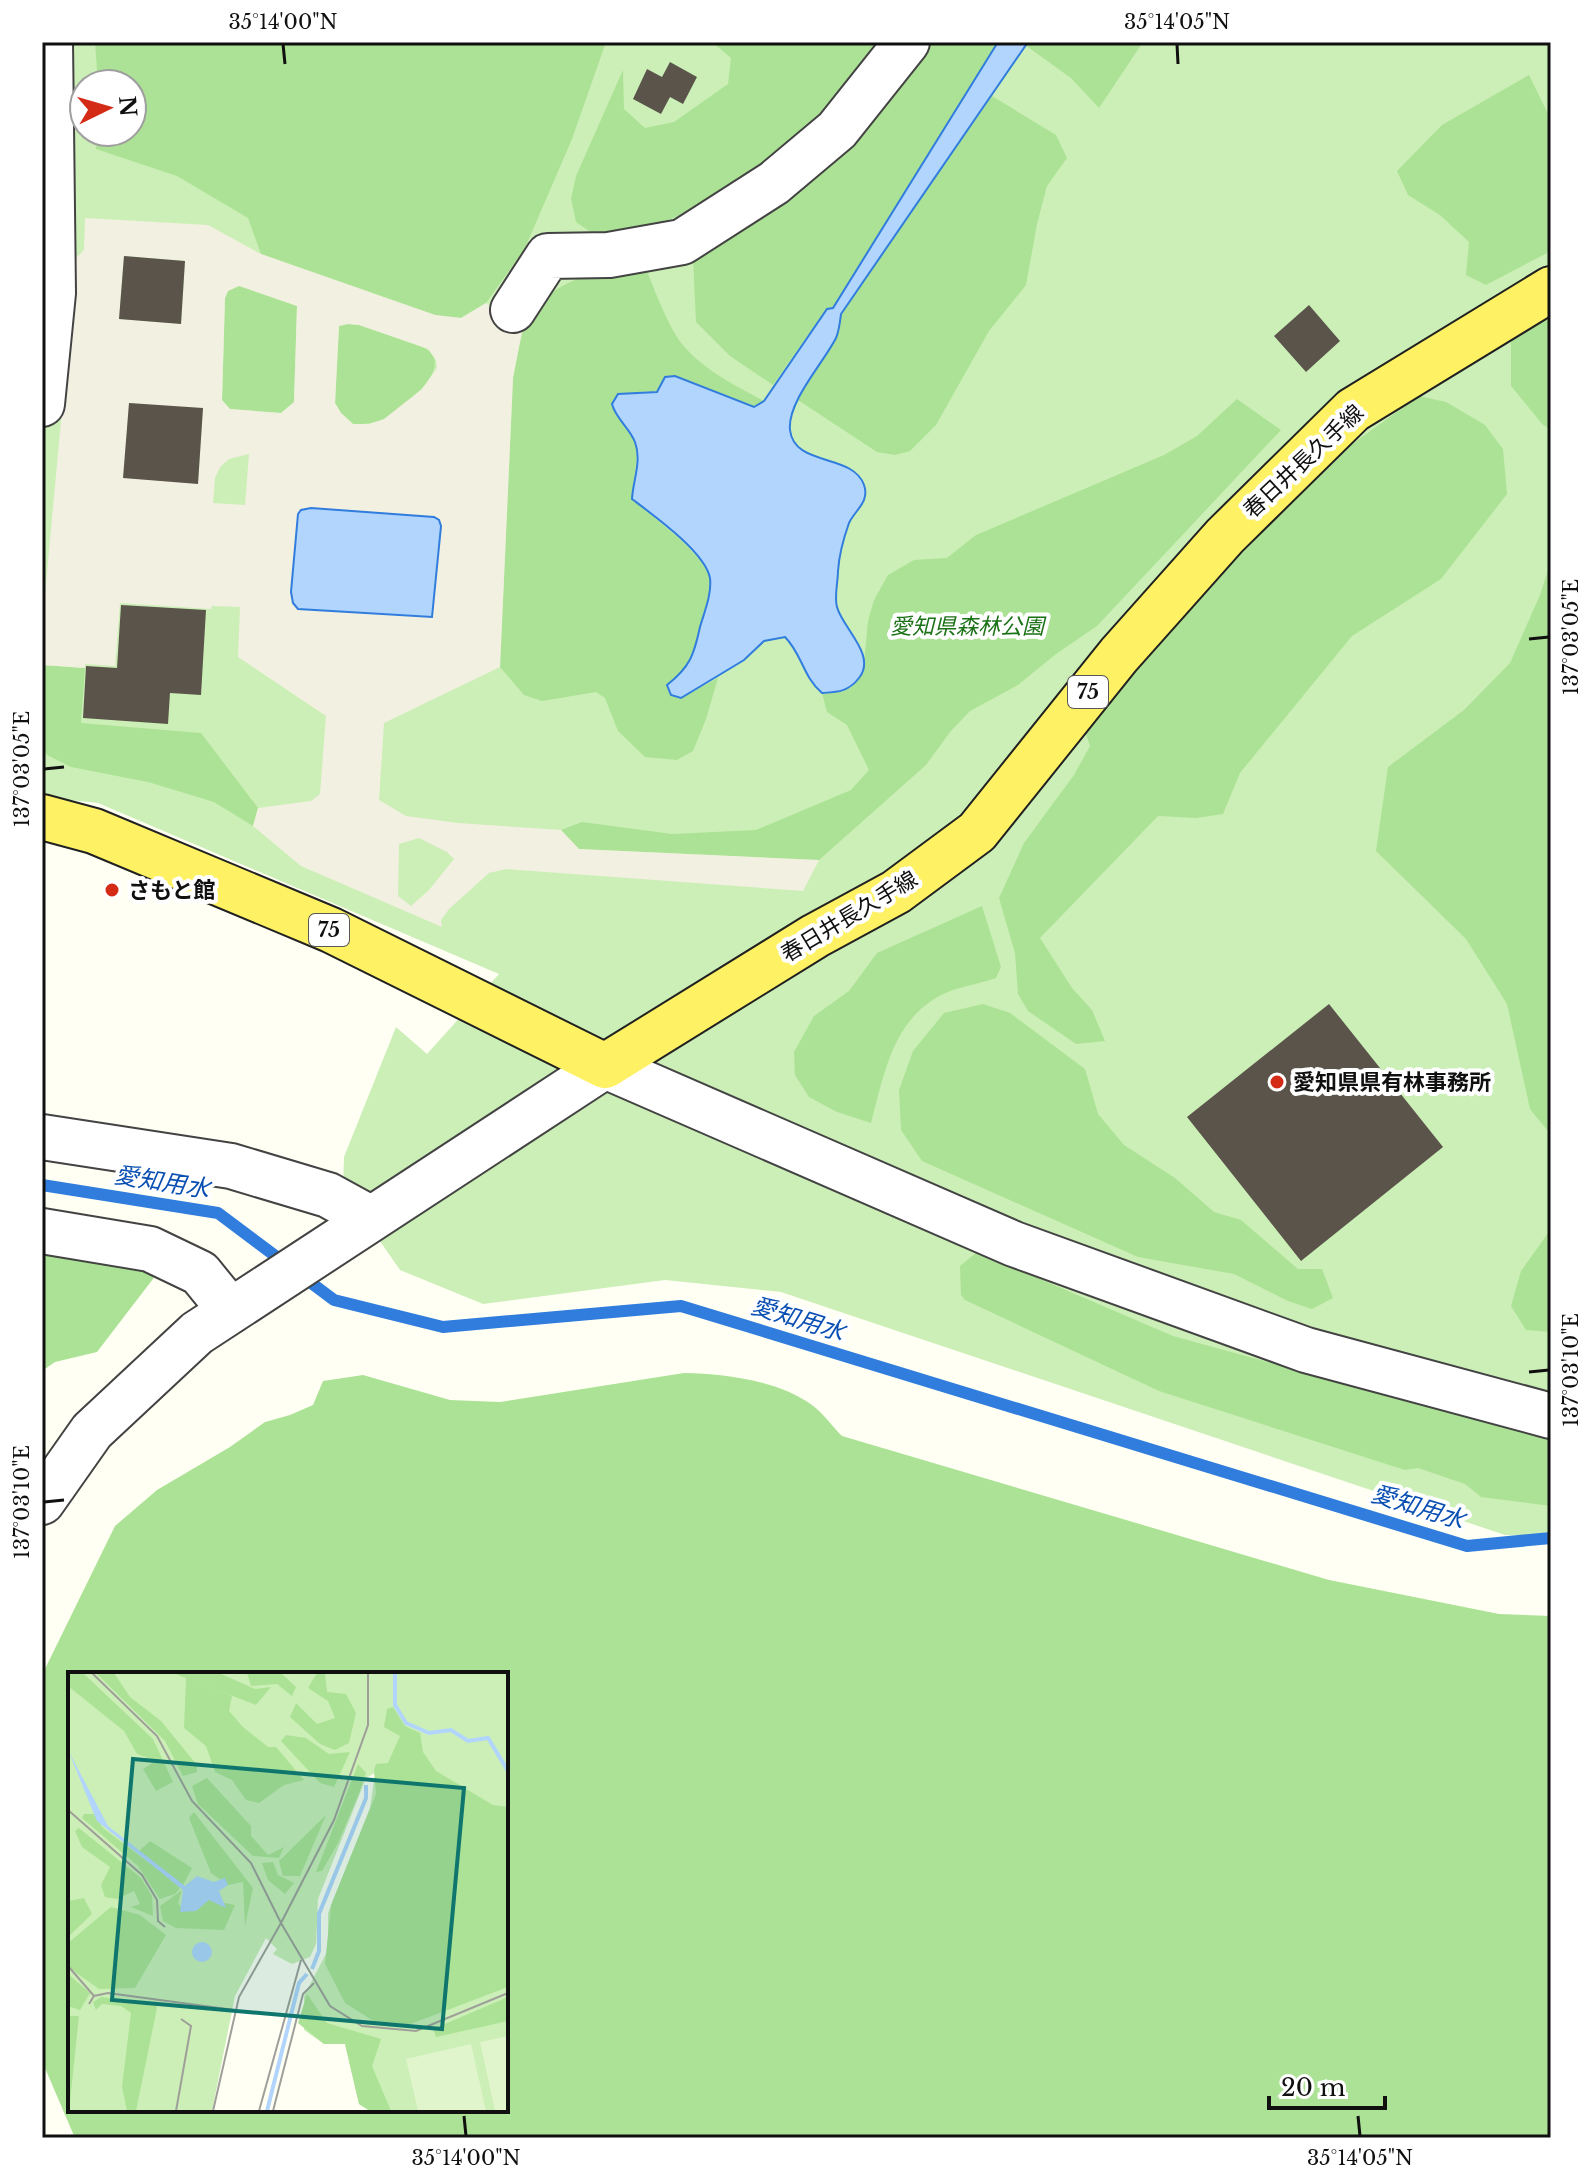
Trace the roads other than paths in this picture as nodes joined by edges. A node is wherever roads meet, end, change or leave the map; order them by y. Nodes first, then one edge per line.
1 (50, 42) edge
2 (907, 42) edge
3 (1551, 289) edge
4 (513, 310) dead end
5 (42, 404) edge
6 (42, 817) edge
7 (605, 1066) junction
8 (42, 1137) edge
9 (365, 1222) junction
10 (42, 1231) edge
11 (231, 1311) junction
12 (1551, 1416) edge
13 (42, 1502) edge

1 - 5 street
2 - 4 street
3 - 7 main road, 春日井長久手線 / 75
6 - 7 main road, 75
7 - 9 street
7 - 12 street
8 - 9 street
9 - 11 street
10 - 11 street
11 - 13 street

